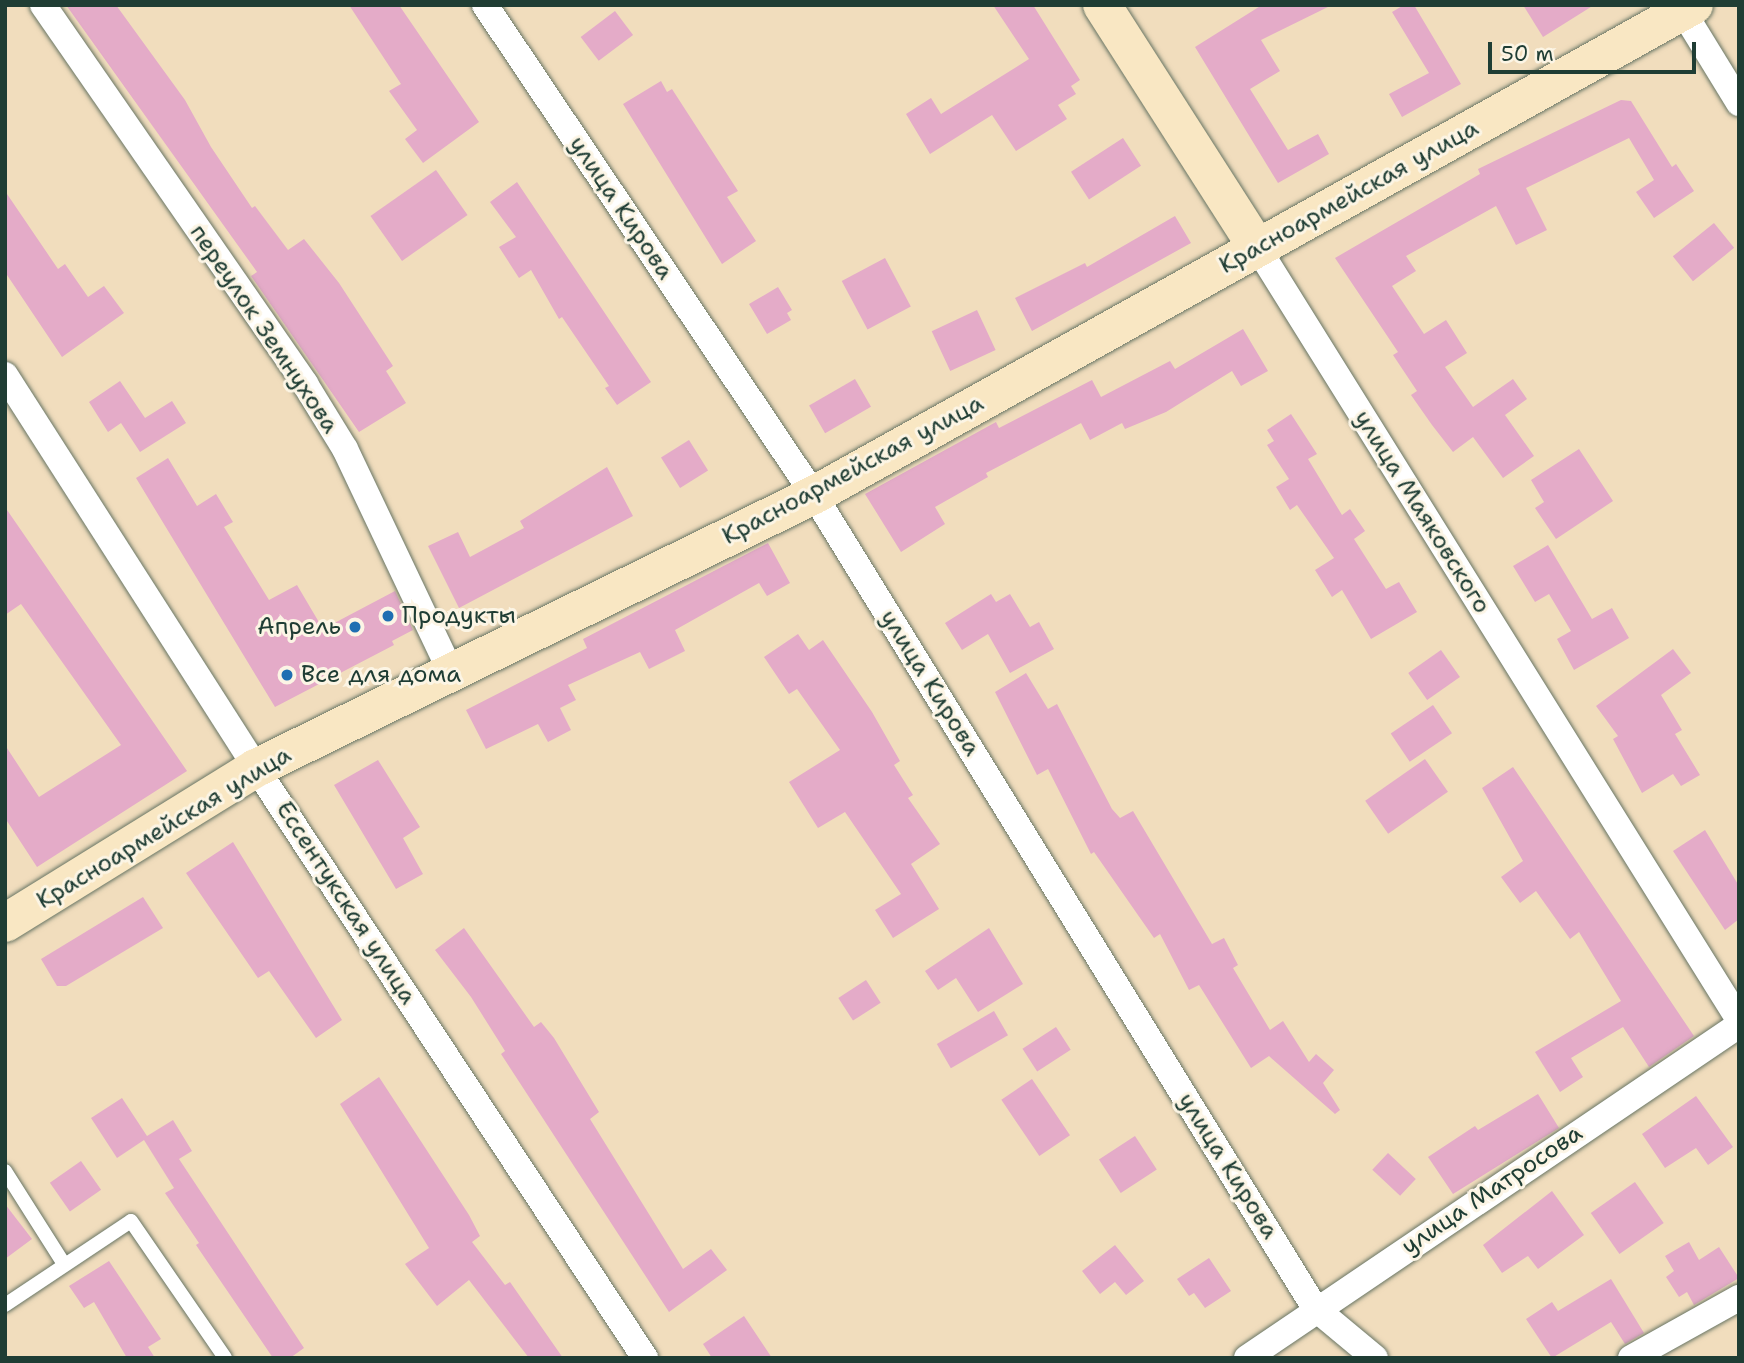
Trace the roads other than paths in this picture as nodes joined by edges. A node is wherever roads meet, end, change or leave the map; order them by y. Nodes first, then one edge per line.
1 (43, 5) edge
2 (485, 5) edge
3 (1102, 5) edge
4 (1685, 8) edge
5 (1739, 103) edge
6 (1257, 247) junction
7 (5, 375) edge
8 (814, 495) junction
9 (451, 672) junction
10 (256, 768) junction
11 (5, 923) edge
12 (1739, 1022) edge
13 (5, 1171) edge
14 (64, 1264) junction
15 (1739, 1298) edge
16 (5, 1305) edge
17 (1315, 1308) junction
18 (225, 1358) edge
19 (645, 1358) edge
20 (1247, 1358) edge
21 (1375, 1358) edge
22 (1631, 1358) edge

1 - 9 street, переулок Земнухова
2 - 8 street, улица Кирова
3 - 6 street, улица Маяковского
4 - 5 street
4 - 6 street, Красноармейская улица
6 - 8 street, Красноармейская улица
6 - 12 street, улица Маяковского
7 - 10 street, Ессентукская улица
8 - 9 street, Красноармейская улица
8 - 17 street, улица Кирова
9 - 10 street, Красноармейская улица
10 - 11 street, Красноармейская улица
10 - 19 street, Ессентукская улица
12 - 17 street, улица Матросова
13 - 14 lane
14 - 16 lane
14 - 18 lane
15 - 22 street
17 - 20 street, улица Матросова
17 - 21 street, улица Кирова

